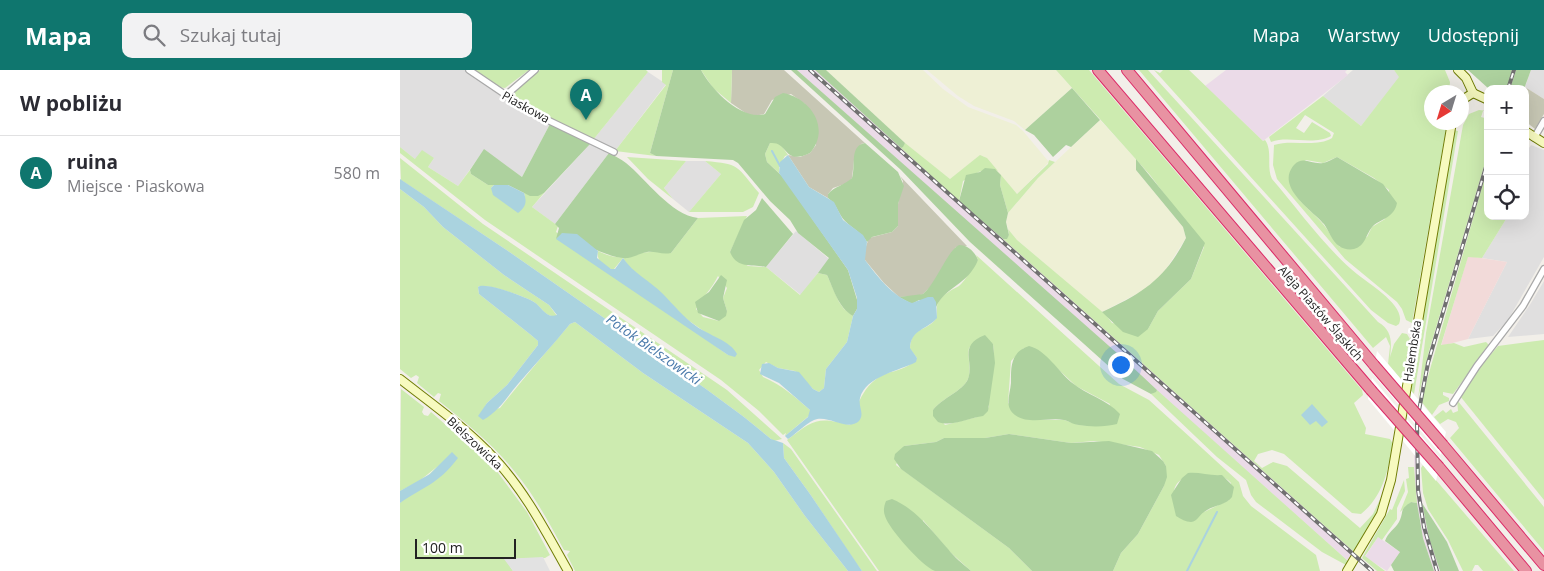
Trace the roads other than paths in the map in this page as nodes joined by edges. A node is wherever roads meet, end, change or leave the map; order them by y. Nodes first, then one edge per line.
1 (469, 70) edge
2 (535, 70) edge
3 (1098, 70) edge
4 (1127, 70) edge
5 (1458, 70) edge
6 (1473, 94) junction
7 (505, 96) junction
8 (1469, 96) edge
9 (1484, 98) edge
10 (1544, 120) edge
11 (1451, 130) edge
12 (1529, 135) edge
13 (1534, 138) junction
14 (1544, 143) edge
15 (614, 152) dead end
16 (1544, 269) edge
17 (400, 379) edge
18 (1453, 403) dead end
19 (1544, 565) edge
20 (568, 571) edge
21 (1347, 571) edge
22 (1526, 571) edge

1 - 7 street, Piaskowa
2 - 7 street
3 - 22 highway, Aleja Piastów Śląskich, bridge
4 - 19 highway, Aleja Piastów Śląskich, bridge
5 - 6 street
6 - 8 street
6 - 9 street
7 - 15 street, Piaskowa
10 - 13 street
11 - 21 street, Halembska
12 - 13 street
13 - 14 street
16 - 18 street
17 - 20 street, Bielszowicka

